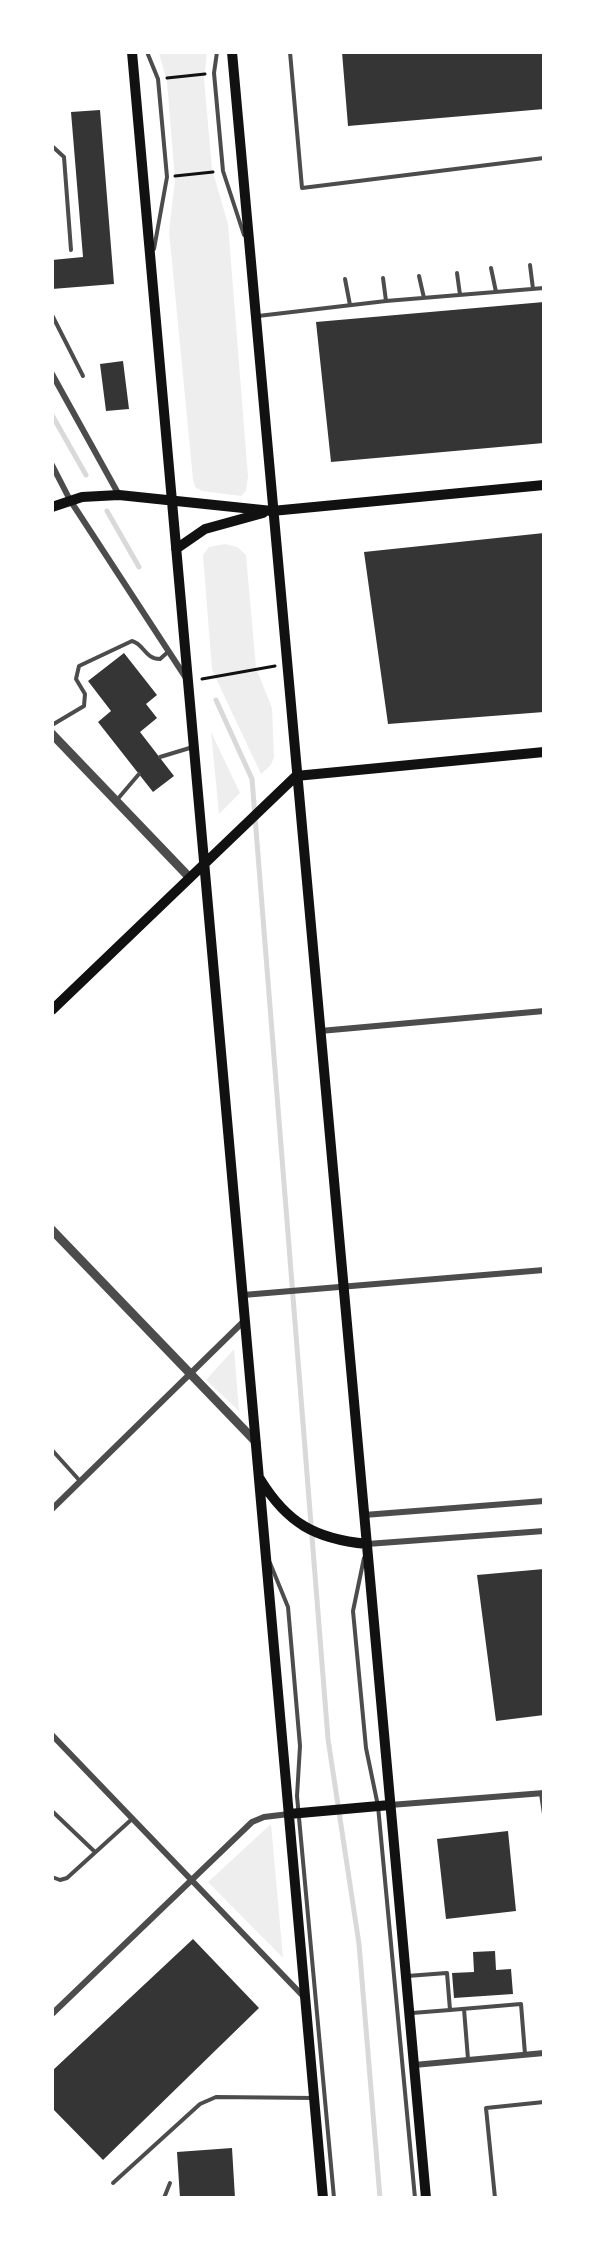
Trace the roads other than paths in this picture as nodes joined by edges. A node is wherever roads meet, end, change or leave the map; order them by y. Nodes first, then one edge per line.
1 (132, 52) edge
2 (147, 52) edge
3 (217, 52) edge
4 (232, 52) edge
5 (290, 52) edge
6 (52, 146) edge
7 (543, 158) edge
8 (71, 250) dead end
9 (249, 250) junction
10 (151, 265) junction
11 (530, 265) dead end
12 (491, 268) dead end
13 (457, 273) dead end
14 (419, 276) dead end
15 (383, 278) dead end
16 (345, 279) dead end
17 (543, 288) edge
18 (533, 289) junction
19 (496, 292) junction
20 (460, 295) junction
21 (424, 298) junction
22 (386, 301) junction
23 (350, 305) junction
24 (52, 315) edge
25 (255, 316) junction
26 (52, 374) edge
27 (83, 376) dead end
28 (52, 465) edge
29 (543, 485) edge
30 (120, 495) junction
31 (70, 500) junction
32 (172, 500) junction
33 (52, 507) edge
34 (272, 511) junction
35 (176, 549) junction
36 (169, 651) junction
37 (188, 681) junction
38 (52, 725) edge
39 (52, 734) edge
40 (194, 747) junction
41 (543, 753) edge
42 (160, 757) dead end
43 (139, 774) dead end
44 (296, 776) junction
45 (116, 801) junction
46 (204, 864) junction
47 (190, 878) junction
48 (52, 1010) edge
49 (543, 1011) edge
50 (320, 1031) junction
51 (52, 1230) edge
52 (543, 1270) edge
53 (343, 1286) junction
54 (243, 1295) junction
55 (245, 1320) junction
56 (191, 1375) junction
57 (256, 1442) junction
58 (52, 1450) edge
59 (259, 1477) junction
60 (81, 1482) junction
61 (543, 1501) edge
62 (52, 1509) edge
63 (364, 1515) junction
64 (543, 1531) edge
65 (367, 1544) junction
66 (266, 1551) junction
67 (52, 1735) edge
68 (542, 1793) edge
69 (390, 1805) junction
70 (375, 1806) junction
71 (52, 1811) edge
72 (298, 1813) junction
73 (543, 1814) edge
74 (132, 1818) junction
75 (95, 1852) junction
76 (52, 1877) edge
77 (192, 1880) junction
78 (406, 1976) junction
79 (306, 1999) junction
80 (464, 2009) junction
81 (450, 2010) junction
82 (410, 2013) junction
83 (52, 2014) edge
84 (543, 2053) edge
85 (525, 2055) junction
86 (469, 2060) junction
87 (414, 2066) junction
88 (314, 2097) junction
89 (543, 2102) edge
90 (113, 2183) dead end
91 (170, 2183) dead end
92 (164, 2198) edge
93 (323, 2198) edge
94 (333, 2198) edge
95 (415, 2198) edge
96 (426, 2198) edge
97 (495, 2198) edge

1 - 10 main road
2 - 10 lane
3 - 9 lane
4 - 9 main road
5 - 7 lane
6 - 8 lane
9 - 25 main road
10 - 32 main road
11 - 18 lane
12 - 19 lane
13 - 20 lane
14 - 21 lane
15 - 22 lane
16 - 23 lane
17 - 18 lane
18 - 19 lane
19 - 20 lane
20 - 21 lane
21 - 22 lane
22 - 23 lane
23 - 25 lane
24 - 27 lane
25 - 34 main road
26 - 30 street
28 - 31 street
29 - 34 main road
30 - 31 main road
30 - 32 main road
31 - 33 main road
31 - 36 street
32 - 34 main road
32 - 35 main road
34 - 35 main road
34 - 44 main road
35 - 37 main road
36 - 37 street
36 - 38 lane
37 - 40 main road
39 - 45 street
40 - 42 lane
40 - 46 main road
41 - 44 main road
43 - 45 lane
44 - 46 main road
44 - 50 main road
45 - 47 street
46 - 47 main road
46 - 54 main road
47 - 48 main road
49 - 50 street
50 - 53 main road
51 - 56 street
52 - 53 street
53 - 54 street
53 - 63 main road
54 - 55 main road
55 - 56 street
55 - 57 main road
56 - 57 street
56 - 60 street
57 - 59 main road
58 - 60 lane
59 - 65 main road
59 - 66 main road
60 - 62 street
61 - 63 street
63 - 65 main road
64 - 65 street
65 - 69 main road
65 - 70 lane
66 - 72 main road
66 - 72 lane
67 - 74 street
68 - 69 street
68 - 73 lane
69 - 70 main road
69 - 78 main road
70 - 72 main road
70 - 95 lane
71 - 75 lane
72 - 77 street
72 - 79 main road
72 - 94 lane
74 - 75 lane
74 - 77 street
75 - 76 lane
77 - 79 street
77 - 83 street
78 - 81 lane
78 - 82 main road
79 - 88 main road
80 - 81 lane
80 - 85 lane
80 - 86 lane
81 - 82 lane
82 - 87 main road
84 - 85 street
85 - 86 street
86 - 87 street
87 - 96 main road
88 - 90 lane
88 - 93 main road
89 - 97 lane
91 - 92 lane

